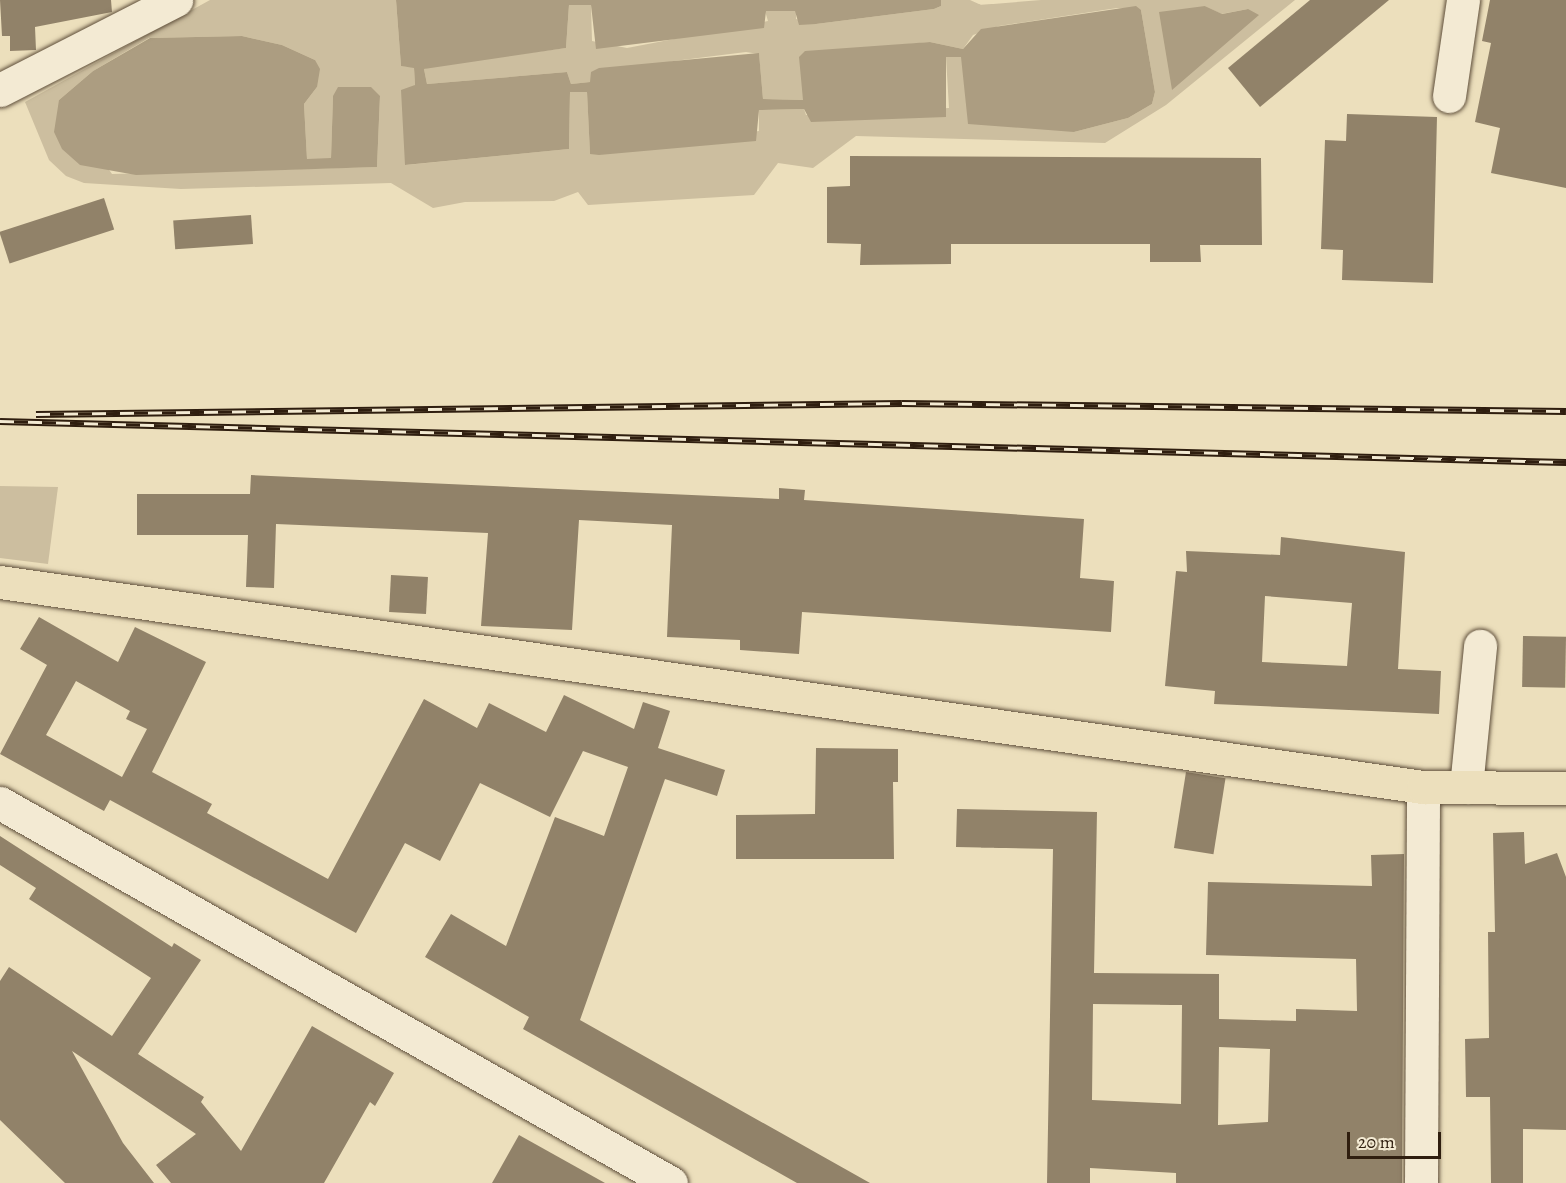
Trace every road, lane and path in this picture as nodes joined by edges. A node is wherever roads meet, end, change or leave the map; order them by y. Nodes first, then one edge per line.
1 (176, 0) edge
2 (1462, 0) edge
3 (0, 90) edge
4 (1449, 96) dead end
5 (0, 582) edge
6 (1480, 646) dead end
7 (1423, 787) junction
8 (1466, 787) junction
9 (1566, 788) edge
10 (0, 802) edge
11 (671, 1183) edge
12 (1421, 1183) edge

1 - 3 street
2 - 4 street
5 - 7 main road
6 - 8 street
7 - 8 main road
7 - 12 street
8 - 9 main road
10 - 11 street

